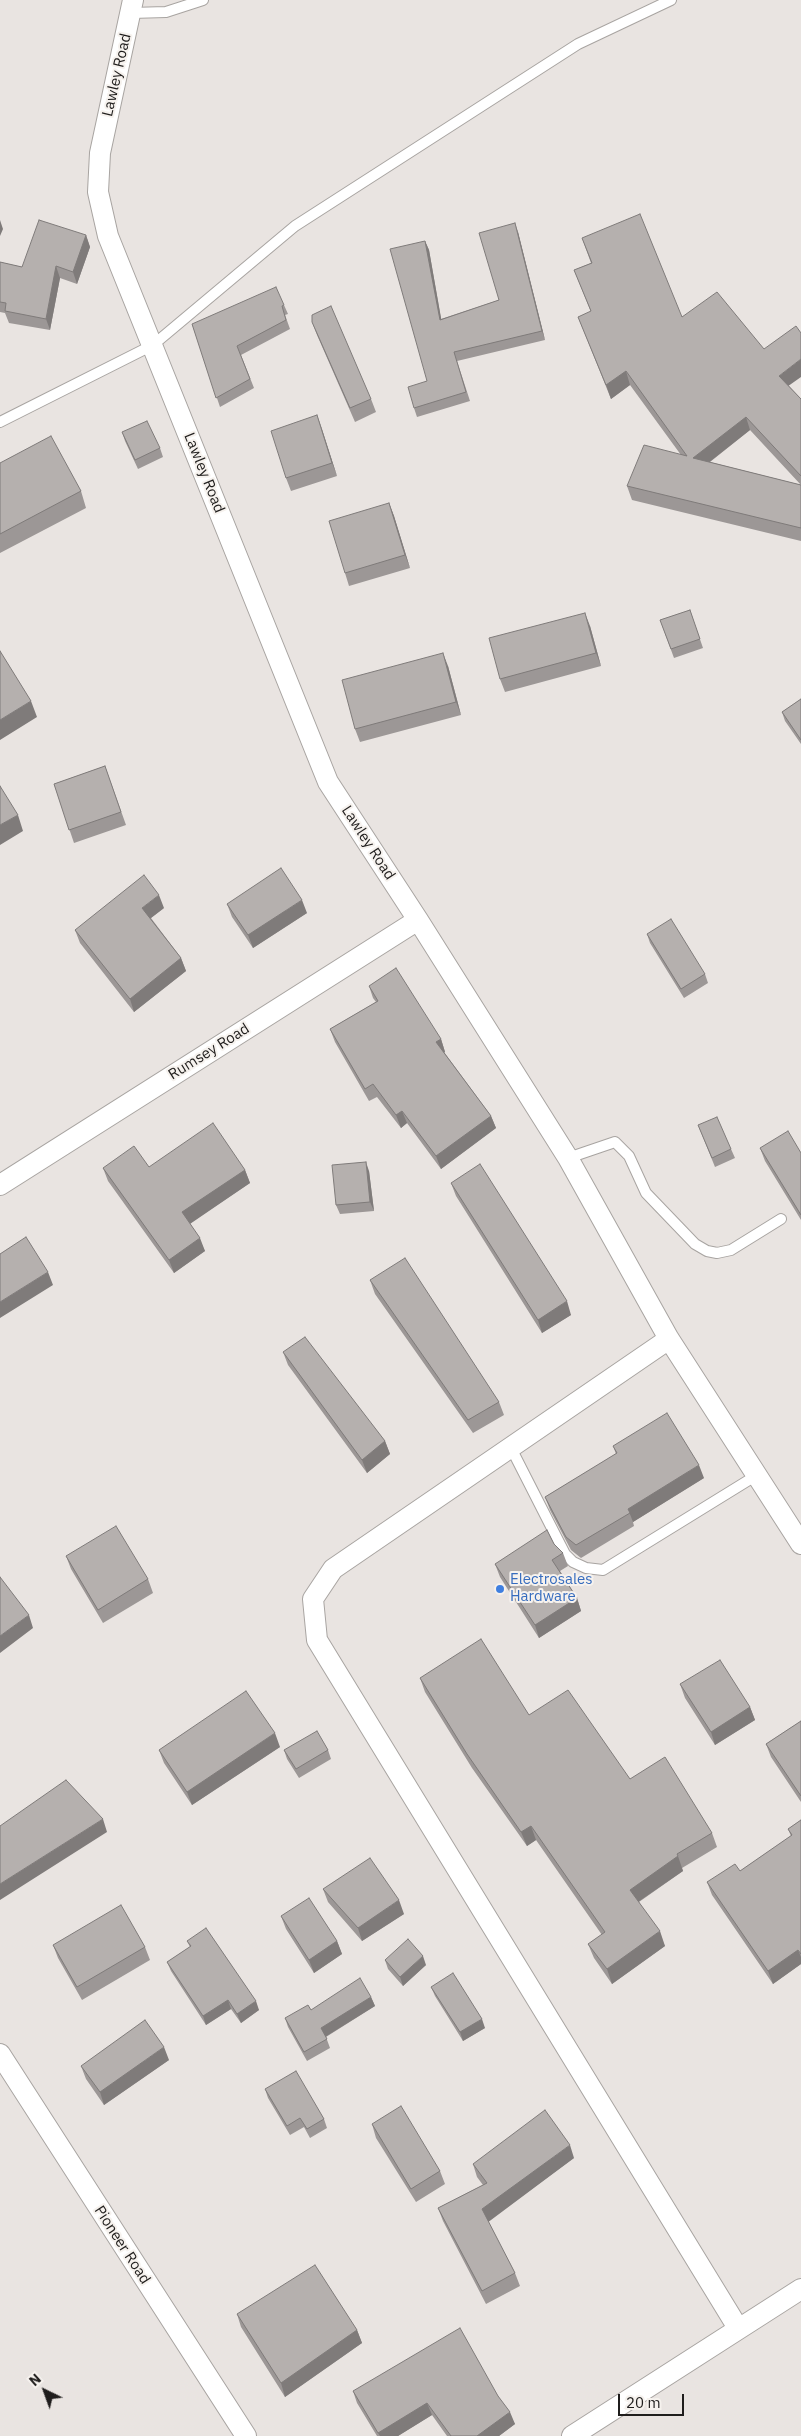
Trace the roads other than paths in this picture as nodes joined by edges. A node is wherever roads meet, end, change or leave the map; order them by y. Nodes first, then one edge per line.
1 (203, 0) edge
2 (671, 0) edge
3 (132, 7) edge
4 (153, 345) junction
5 (0, 422) edge
6 (418, 920) junction
7 (568, 1158) junction
8 (0, 1185) edge
9 (781, 1219) dead end
10 (669, 1339) junction
11 (511, 1448) junction
12 (757, 1475) junction
13 (801, 1544) edge
14 (0, 2054) edge
15 (801, 2289) edge
16 (738, 2328) junction
17 (246, 2436) edge
18 (572, 2436) edge

1 - 3 lane
2 - 4 lane
3 - 4 street, Lawley Road
4 - 5 lane
4 - 6 street, Lawley Road
6 - 7 street, Lawley Road
6 - 8 street, Rumsey Road
7 - 9 lane
7 - 10 street, Lawley Road
10 - 11 street
10 - 12 street, Lawley Road
11 - 12 lane
11 - 16 street
12 - 13 street, Lawley Road
14 - 17 street, Pioneer Road
15 - 16 street
16 - 18 street

